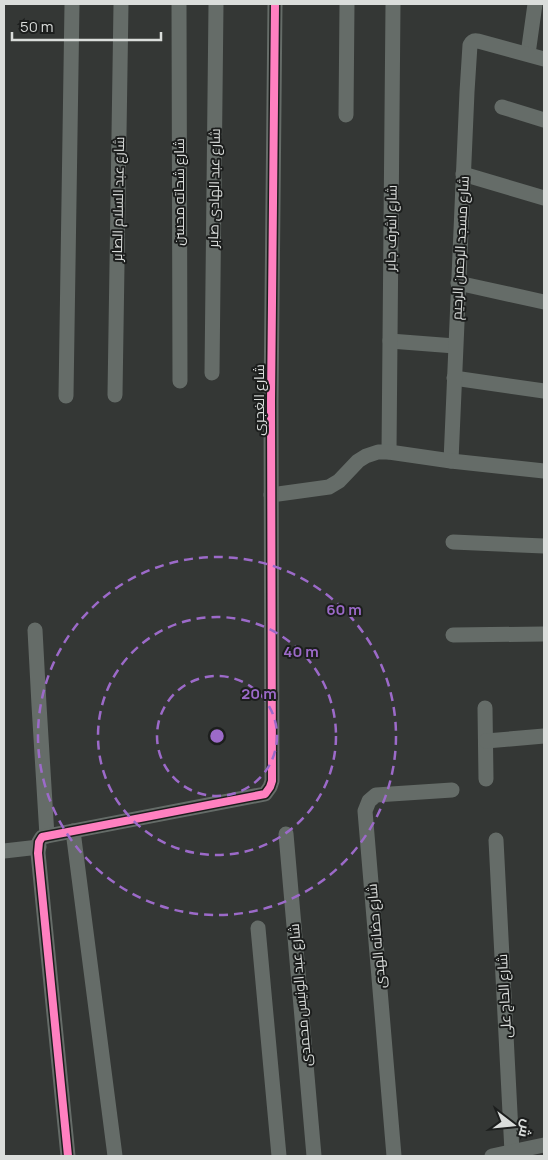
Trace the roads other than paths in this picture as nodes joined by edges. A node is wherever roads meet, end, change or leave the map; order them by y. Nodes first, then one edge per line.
1 (72, 4) edge
2 (121, 4) edge
3 (179, 4) edge
4 (216, 4) edge
5 (275, 4) edge
6 (347, 4) edge
7 (393, 4) edge
8 (535, 4) edge
9 (528, 54) junction
10 (544, 59) edge
11 (502, 107) dead end
12 (346, 115) dead end
13 (544, 120) edge
14 (463, 174) junction
15 (544, 198) edge
16 (458, 283) junction
17 (544, 302) edge
18 (390, 341) junction
19 (455, 346) junction
20 (212, 373) dead end
21 (454, 378) junction
22 (180, 381) dead end
23 (544, 391) edge
24 (115, 395) dead end
25 (66, 396) dead end
26 (389, 452) junction
27 (451, 461) junction
28 (544, 471) edge
29 (271, 495) junction
30 (454, 542) dead end
31 (544, 546) edge
32 (35, 630) dead end
33 (544, 634) edge
34 (453, 635) dead end
35 (485, 708) dead end
36 (544, 736) edge
37 (486, 741) junction
38 (486, 779) dead end
39 (452, 790) dead end
40 (74, 831) junction
41 (286, 834) dead end
42 (496, 840) dead end
43 (43, 842) junction
44 (4, 851) edge
45 (258, 928) dead end
46 (544, 1145) edge
47 (512, 1152) junction
48 (68, 1156) edge
49 (115, 1156) edge
50 (279, 1156) edge
51 (314, 1156) edge
52 (394, 1156) edge
53 (495, 1156) edge

1 - 25 street
2 - 24 street, شارع عبد السلام الصابر
3 - 22 street, شارع شحاته محسن
4 - 20 street, شارع عبد الهادى صابر
5 - 29 street, شارع الغجرى
6 - 12 street
7 - 18 street, شارع اشرف جابر
8 - 9 street
9 - 10 street
9 - 14 street, شارع مسجد الرحمن الرحيم
11 - 13 street
14 - 15 street
14 - 16 street, شارع مسجد الرحمن الرحيم
16 - 17 street
16 - 19 street, شارع مسجد الرحمن الرحيم
18 - 19 street
18 - 26 street, شارع اشرف جابر
19 - 21 street, شارع مسجد الرحمن الرحيم
21 - 23 street
21 - 27 street, شارع مسجد الرحمن الرحيم
26 - 27 street
26 - 29 street
27 - 28 street
29 - 40 street, شارع الغجرى
30 - 31 street
32 - 43 street
33 - 34 street
35 - 37 street
36 - 37 street
37 - 38 street
39 - 52 street, شارع حضانه الهدى
40 - 43 street
40 - 49 street
41 - 51 street, شارع عبد الونيس محمدى
42 - 47 street, شارع الحاج على
43 - 44 street
43 - 48 street
45 - 50 street
46 - 47 street
47 - 53 street

